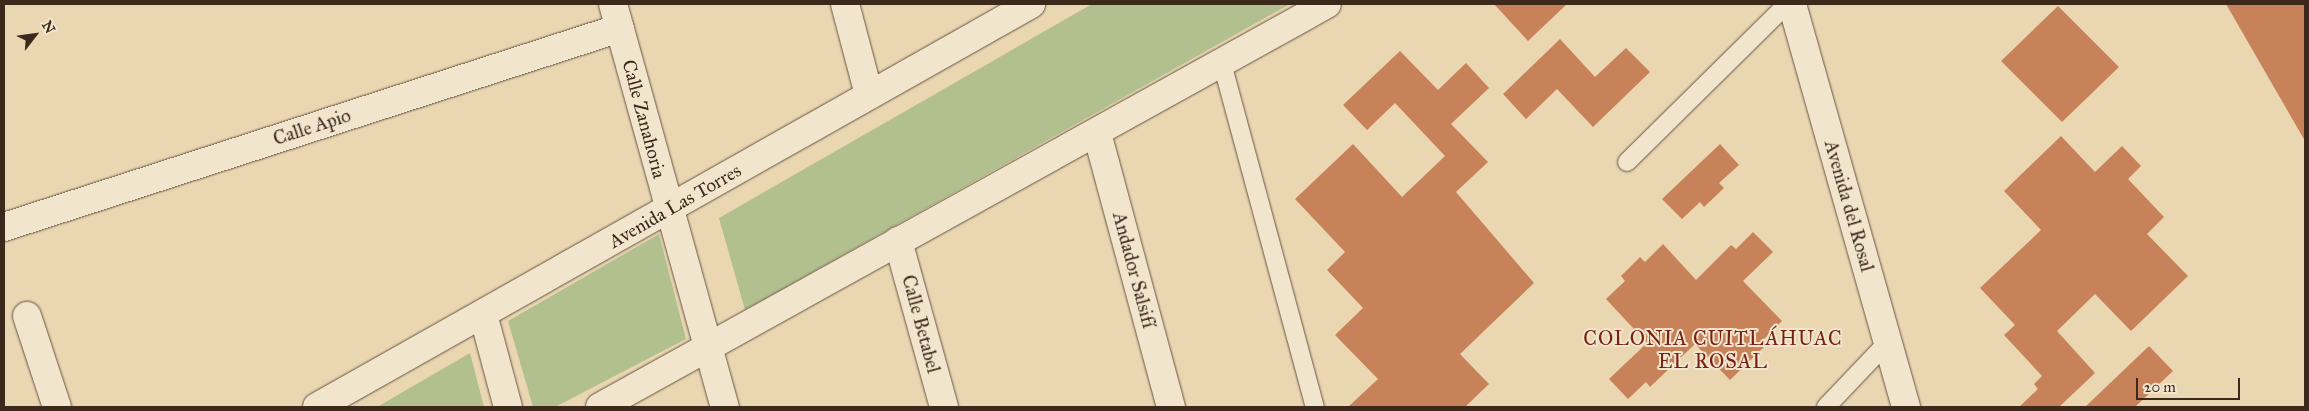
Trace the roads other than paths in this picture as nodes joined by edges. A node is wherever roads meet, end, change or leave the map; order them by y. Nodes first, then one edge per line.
1 (844, 4) edge
2 (1031, 4) edge
3 (1327, 4) edge
4 (1787, 4) edge
5 (1792, 4) edge
6 (616, 16) edge
7 (1222, 63) junction
8 (870, 95) junction
9 (1097, 133) junction
10 (1627, 162) dead end
11 (669, 210) junction
12 (4, 227) edge
13 (898, 242) junction
14 (483, 314) junction
15 (27, 316) dead end
16 (1888, 342) junction
17 (709, 347) junction
18 (58, 407) edge
19 (317, 407) edge
20 (508, 407) edge
21 (600, 407) edge
22 (725, 407) edge
23 (944, 407) edge
24 (1171, 407) edge
25 (1315, 407) edge
26 (1826, 407) edge
27 (1906, 407) edge

1 - 8 street
2 - 8 street, Avenida Las Torres
3 - 7 street
4 - 10 lane
5 - 16 street, Avenida del Rosal
6 - 11 street, Calle Zanahoria
6 - 12 street, Calle Apio
7 - 9 street
7 - 25 lane
8 - 11 street, Avenida Las Torres
9 - 13 street
9 - 24 street, Andador Salsifí
11 - 14 street, Avenida Las Torres
11 - 17 street, Calle Zanahoria
13 - 17 street
13 - 23 street, Calle Betabel
14 - 19 street, Avenida Las Torres
14 - 20 street
15 - 18 street
16 - 26 lane
16 - 27 street, Avenida del Rosal
17 - 21 street
17 - 22 street, Calle Zanahoria

